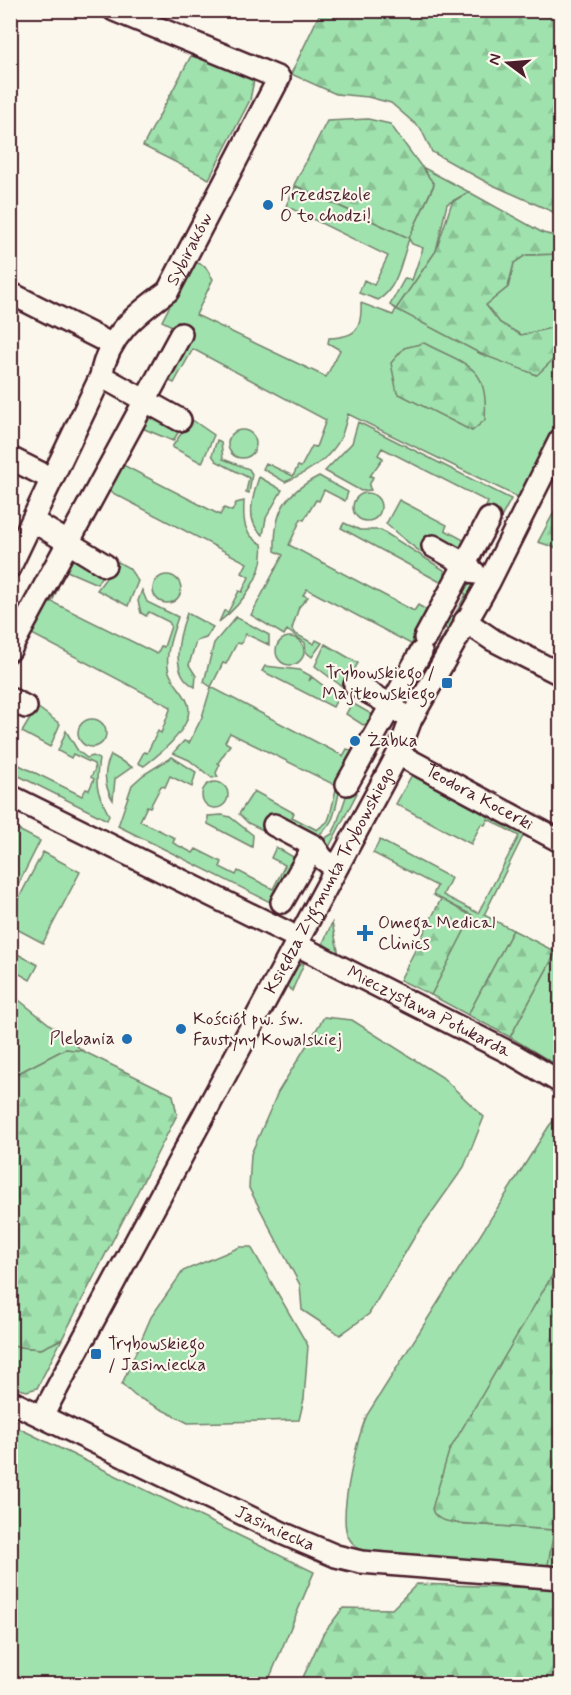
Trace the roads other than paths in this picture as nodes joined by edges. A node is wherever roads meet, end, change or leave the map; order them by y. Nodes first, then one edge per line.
1 (114, 10) edge
2 (10, 293) edge
3 (181, 334) dead end
4 (111, 344) junction
5 (101, 376) junction
6 (146, 400) junction
7 (180, 420) dead end
8 (561, 440) edge
9 (10, 458) edge
10 (52, 479) junction
11 (489, 519) dead end
12 (33, 521) junction
13 (68, 543) junction
14 (433, 546) dead end
15 (465, 564) junction
16 (105, 565) dead end
17 (10, 567) edge
18 (489, 582) junction
19 (465, 621) junction
20 (10, 650) edge
21 (561, 674) edge
22 (355, 685) dead end
23 (391, 705) junction
24 (411, 719) junction
25 (398, 754) junction
26 (347, 784) dead end
27 (10, 795) edge
28 (274, 825) dead end
29 (561, 841) edge
30 (314, 846) junction
31 (336, 868) junction
32 (282, 903) dead end
33 (291, 939) junction
34 (561, 1082) edge
35 (10, 1401) edge
36 (42, 1416) junction
37 (561, 1578) edge

1 - 4 street, Sybiraków
2 - 4 street
3 - 6 street
4 - 5 street, Sybiraków
5 - 6 street
5 - 10 street, Sybiraków
6 - 7 street
6 - 13 street
8 - 18 street, Księdza Zygmunta Trybowskiego
9 - 10 street
10 - 12 street, Sybiraków
11 - 15 street
12 - 13 street
12 - 17 street, Sybiraków
13 - 16 street
13 - 20 street
14 - 15 street
15 - 18 street
15 - 23 street
18 - 19 street, Księdza Zygmunta Trybowskiego
19 - 21 street
19 - 24 street, Księdza Zygmunta Trybowskiego
22 - 23 street
23 - 24 street
23 - 26 street
24 - 25 street, Księdza Zygmunta Trybowskiego
25 - 29 street, Teodora Kocerki
25 - 31 street, Księdza Zygmunta Trybowskiego
27 - 33 street, Mieczysława Połukarda
28 - 30 street
30 - 31 street
30 - 32 street
31 - 33 street, Księdza Zygmunta Trybowskiego
33 - 34 street, Mieczysława Połukarda
33 - 36 street, Księdza Zygmunta Trybowskiego
35 - 36 street, Jasiniecka
36 - 37 street, Jasiniecka

